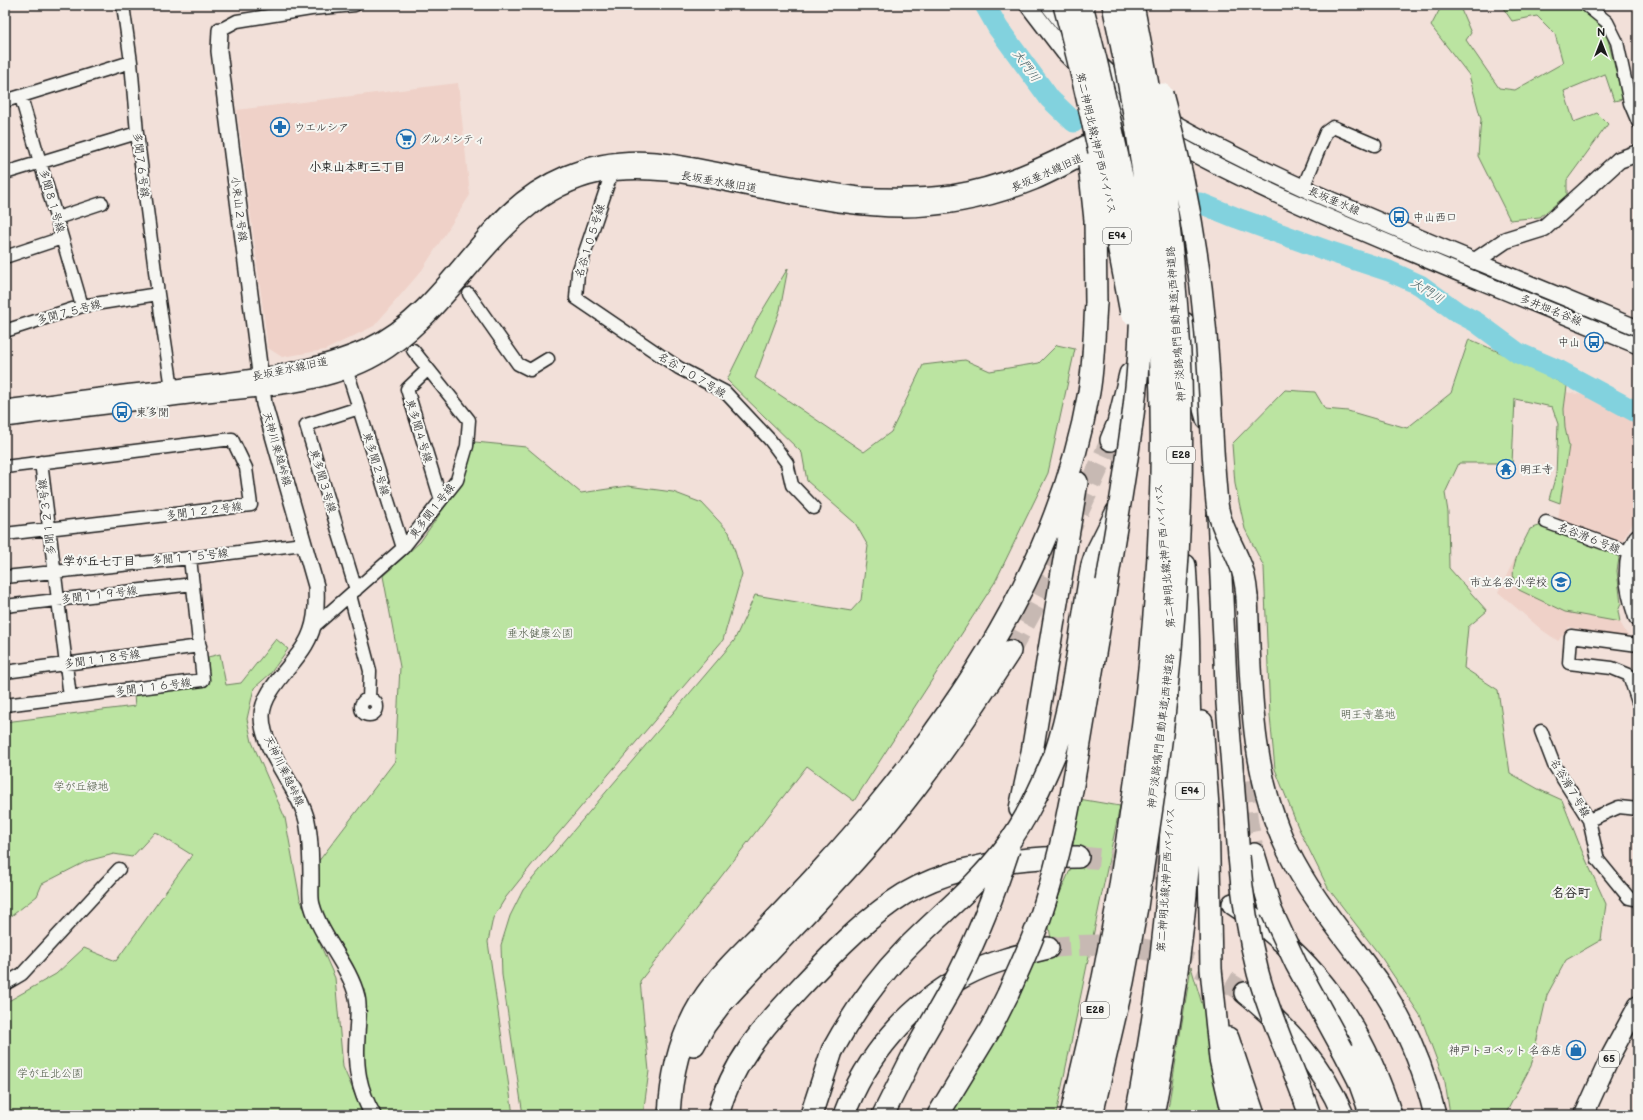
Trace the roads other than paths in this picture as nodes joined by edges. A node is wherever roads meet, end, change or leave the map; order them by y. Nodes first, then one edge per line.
1 (123, 5) edge
2 (355, 5) edge
3 (1028, 5) edge
4 (1048, 5) edge
5 (1057, 5) edge
6 (1064, 5) edge
7 (1082, 5) edge
8 (1106, 5) edge
9 (1113, 5) edge
10 (1133, 5) edge
11 (1137, 5) edge
12 (1586, 5) edge
13 (220, 30) joint
14 (131, 62) junction
15 (21, 96) junction
16 (5, 101) edge
17 (1143, 118) junction
18 (1638, 122) edge
19 (137, 133) junction
20 (1375, 145) dead end
21 (1638, 153) edge
22 (40, 162) junction
23 (614, 166) junction
24 (5, 173) edge
25 (1303, 188) junction
26 (102, 203) dead end
27 (57, 218) junction
28 (62, 238) junction
29 (5, 257) edge
30 (1474, 261) junction
31 (1464, 275) joint
32 (158, 294) junction
33 (469, 294) dead end
34 (82, 306) junction
35 (597, 313) joint
36 (1632, 321) edge
37 (5, 331) edge
38 (1638, 346) edge
39 (413, 350) dead end
40 (548, 359) dead end
41 (428, 369) junction
42 (350, 380) dead end
43 (261, 382) junction
44 (1090, 390) junction
45 (172, 393) junction
46 (5, 408) edge
47 (359, 408) junction
48 (5, 419) edge
49 (1111, 440) tunnel mouth
50 (41, 462) junction
51 (5, 467) edge
52 (1166, 467) junction
53 (441, 500) junction
54 (1219, 503) junction
55 (814, 508) dead end
56 (1546, 522) dead end
57 (49, 529) junction
58 (5, 534) edge
59 (303, 544) junction
60 (1635, 545) edge
61 (403, 548) junction
62 (190, 558) junction
63 (1185, 570) junction
64 (54, 572) junction
65 (5, 577) edge
66 (1098, 581) junction
67 (193, 584) junction
68 (353, 592) junction
69 (57, 600) junction
70 (5, 606) edge
71 (1638, 617) edge
72 (312, 628) junction
73 (1638, 645) edge
74 (200, 646) junction
75 (1010, 651) tunnel mouth
76 (66, 664) junction
77 (5, 672) edge
78 (70, 697) junction
79 (369, 699) dead end
80 (1638, 702) edge
81 (5, 706) edge
82 (1541, 731) dead end
83 (1638, 808) edge
84 (1589, 820) junction
85 (1246, 855) junction
86 (1078, 856) tunnel mouth
87 (119, 869) dead end
88 (1638, 900) edge
89 (1233, 904) tunnel mouth
90 (1127, 906) junction
91 (1210, 943) junction
92 (1048, 948) tunnel mouth
93 (5, 984) edge
94 (1245, 993) tunnel mouth
95 (1638, 1005) edge
96 (1638, 1031) edge
97 (372, 1115) edge
98 (669, 1115) edge
99 (677, 1115) edge
100 (718, 1115) edge
101 (811, 1115) edge
102 (844, 1115) edge
103 (883, 1115) edge
104 (938, 1115) edge
105 (1071, 1115) edge
106 (1092, 1115) edge
107 (1136, 1115) edge
108 (1153, 1115) edge
109 (1233, 1115) edge
110 (1254, 1115) edge
111 (1310, 1115) edge
112 (1343, 1115) edge
113 (1371, 1115) edge
114 (1391, 1115) edge
115 (1435, 1115) edge
116 (1584, 1115) edge
117 (1598, 1115) edge

1 - 14 street, 多聞７６号線
2 - 13 street
3 - 17 main road, 長坂垂水線
4 - 17 main road, 長坂垂水線
5 - 44 highway, bridge
6 - 52 highway, 第二神明北線;神戸西バイパス / E94, bridge
7 - 52 highway, 第二神明北線;神戸西バイパス / E94, bridge
8 - 66 highway, bridge
9 - 90 highway, 神戸淡路鳴門自動車道;西神道路 / E28, bridge
10 - 90 highway, 神戸淡路鳴門自動車道;西神道路 / E28, bridge
11 - 54 highway, bridge
12 - 18 street
13 - 43 street, 小束山２号線
14 - 15 street
14 - 19 street, 多聞７６号線
15 - 16 street
15 - 22 street, 多聞８１号線
17 - 23 street, 長坂垂水線旧道
17 - 25 main road, 長坂垂水線
17 - 31 main road, 長坂垂水線
17 - 49 highway
17 - 54 highway
19 - 22 street
19 - 32 street, 多聞７６号線
20 - 25 street
21 - 30 main road
22 - 24 street
22 - 27 street, 多聞８１号線
23 - 35 street, 名谷１０５号線
23 - 43 street, 長坂垂水線旧道
25 - 30 main road, 長坂垂水線
26 - 27 street
27 - 28 street, 多聞８１号線
28 - 29 street
28 - 34 street, 多聞８１号線
30 - 36 street, 多井畑名谷線
31 - 38 street, 多井畑名谷線
32 - 34 street, 多聞７５号線
32 - 45 street, 多聞７６号線
33 - 40 street
34 - 37 street, 多聞７５号線
35 - 55 street, 名谷１０７号線
39 - 41 street, 東多聞１号線
41 - 53 street, 東多聞４号線
41 - 53 street, 東多聞１号線
42 - 47 street, 東多聞２号線
43 - 45 street, 長坂垂水線旧道
43 - 59 street, 天神川乗越峠線
44 - 98 highway
44 - 103 highway, bridge
45 - 46 street, 長坂垂水線旧道
45 - 48 street, 長坂垂水線旧道
47 - 61 street, 東多聞２号線
47 - 68 street, 東多聞３号線
50 - 51 street, 多聞１２２号線
50 - 57 street, 多聞１２３号線
50 - 57 street, 多聞１２２号線
52 - 63 highway, 第二神明北線;神戸西バイパス / E94
52 - 107 highway, 第二神明北線;神戸西バイパス / E94
53 - 61 street, 東多聞１号線
54 - 85 highway, bridge
54 - 115 highway, bridge
56 - 60 street, 名谷滑６号線
57 - 58 street, 多聞１２２号線
57 - 64 street, 多聞１２３号線
59 - 62 street, 多聞１１５号線
59 - 72 street, 天神川乗越峠線
60 - 71 main road
61 - 68 street, 東多聞１号線
62 - 64 street, 多聞１１５号線
62 - 67 street, 多聞１１６号線
63 - 91 highway
63 - 108 highway, 第二神明北線;神戸西バイパス / E94
64 - 65 street, 多聞１１５号線
64 - 69 street, 多聞１２３号線
66 - 101 highway, bridge
66 - 104 highway, bridge
67 - 69 street, 多聞１１９号線
67 - 74 street, 多聞１１６号線
68 - 72 street, 東多聞１号線
68 - 79 street
69 - 70 street, 多聞１１９号線
69 - 76 street, 多聞１２３号線
72 - 97 street, 天神川乗越峠線
73 - 80 street
74 - 76 street, 多聞１１８号線
74 - 78 street, 多聞１１６号線
75 - 99 highway
76 - 77 street, 多聞１１８号線
76 - 78 street, 多聞１２３号線
78 - 81 street, 多聞１１６号線
82 - 84 street, 名谷滑７号線
83 - 84 street
84 - 88 street, 名谷滑７号線
85 - 111 highway, bridge
85 - 113 highway, bridge
86 - 100 highway
87 - 93 street
89 - 114 highway
90 - 105 highway, E28
90 - 106 highway, E28
91 - 109 highway
91 - 110 highway
92 - 102 highway
94 - 112 highway
95 - 116 main road, 65
96 - 117 main road, 65

